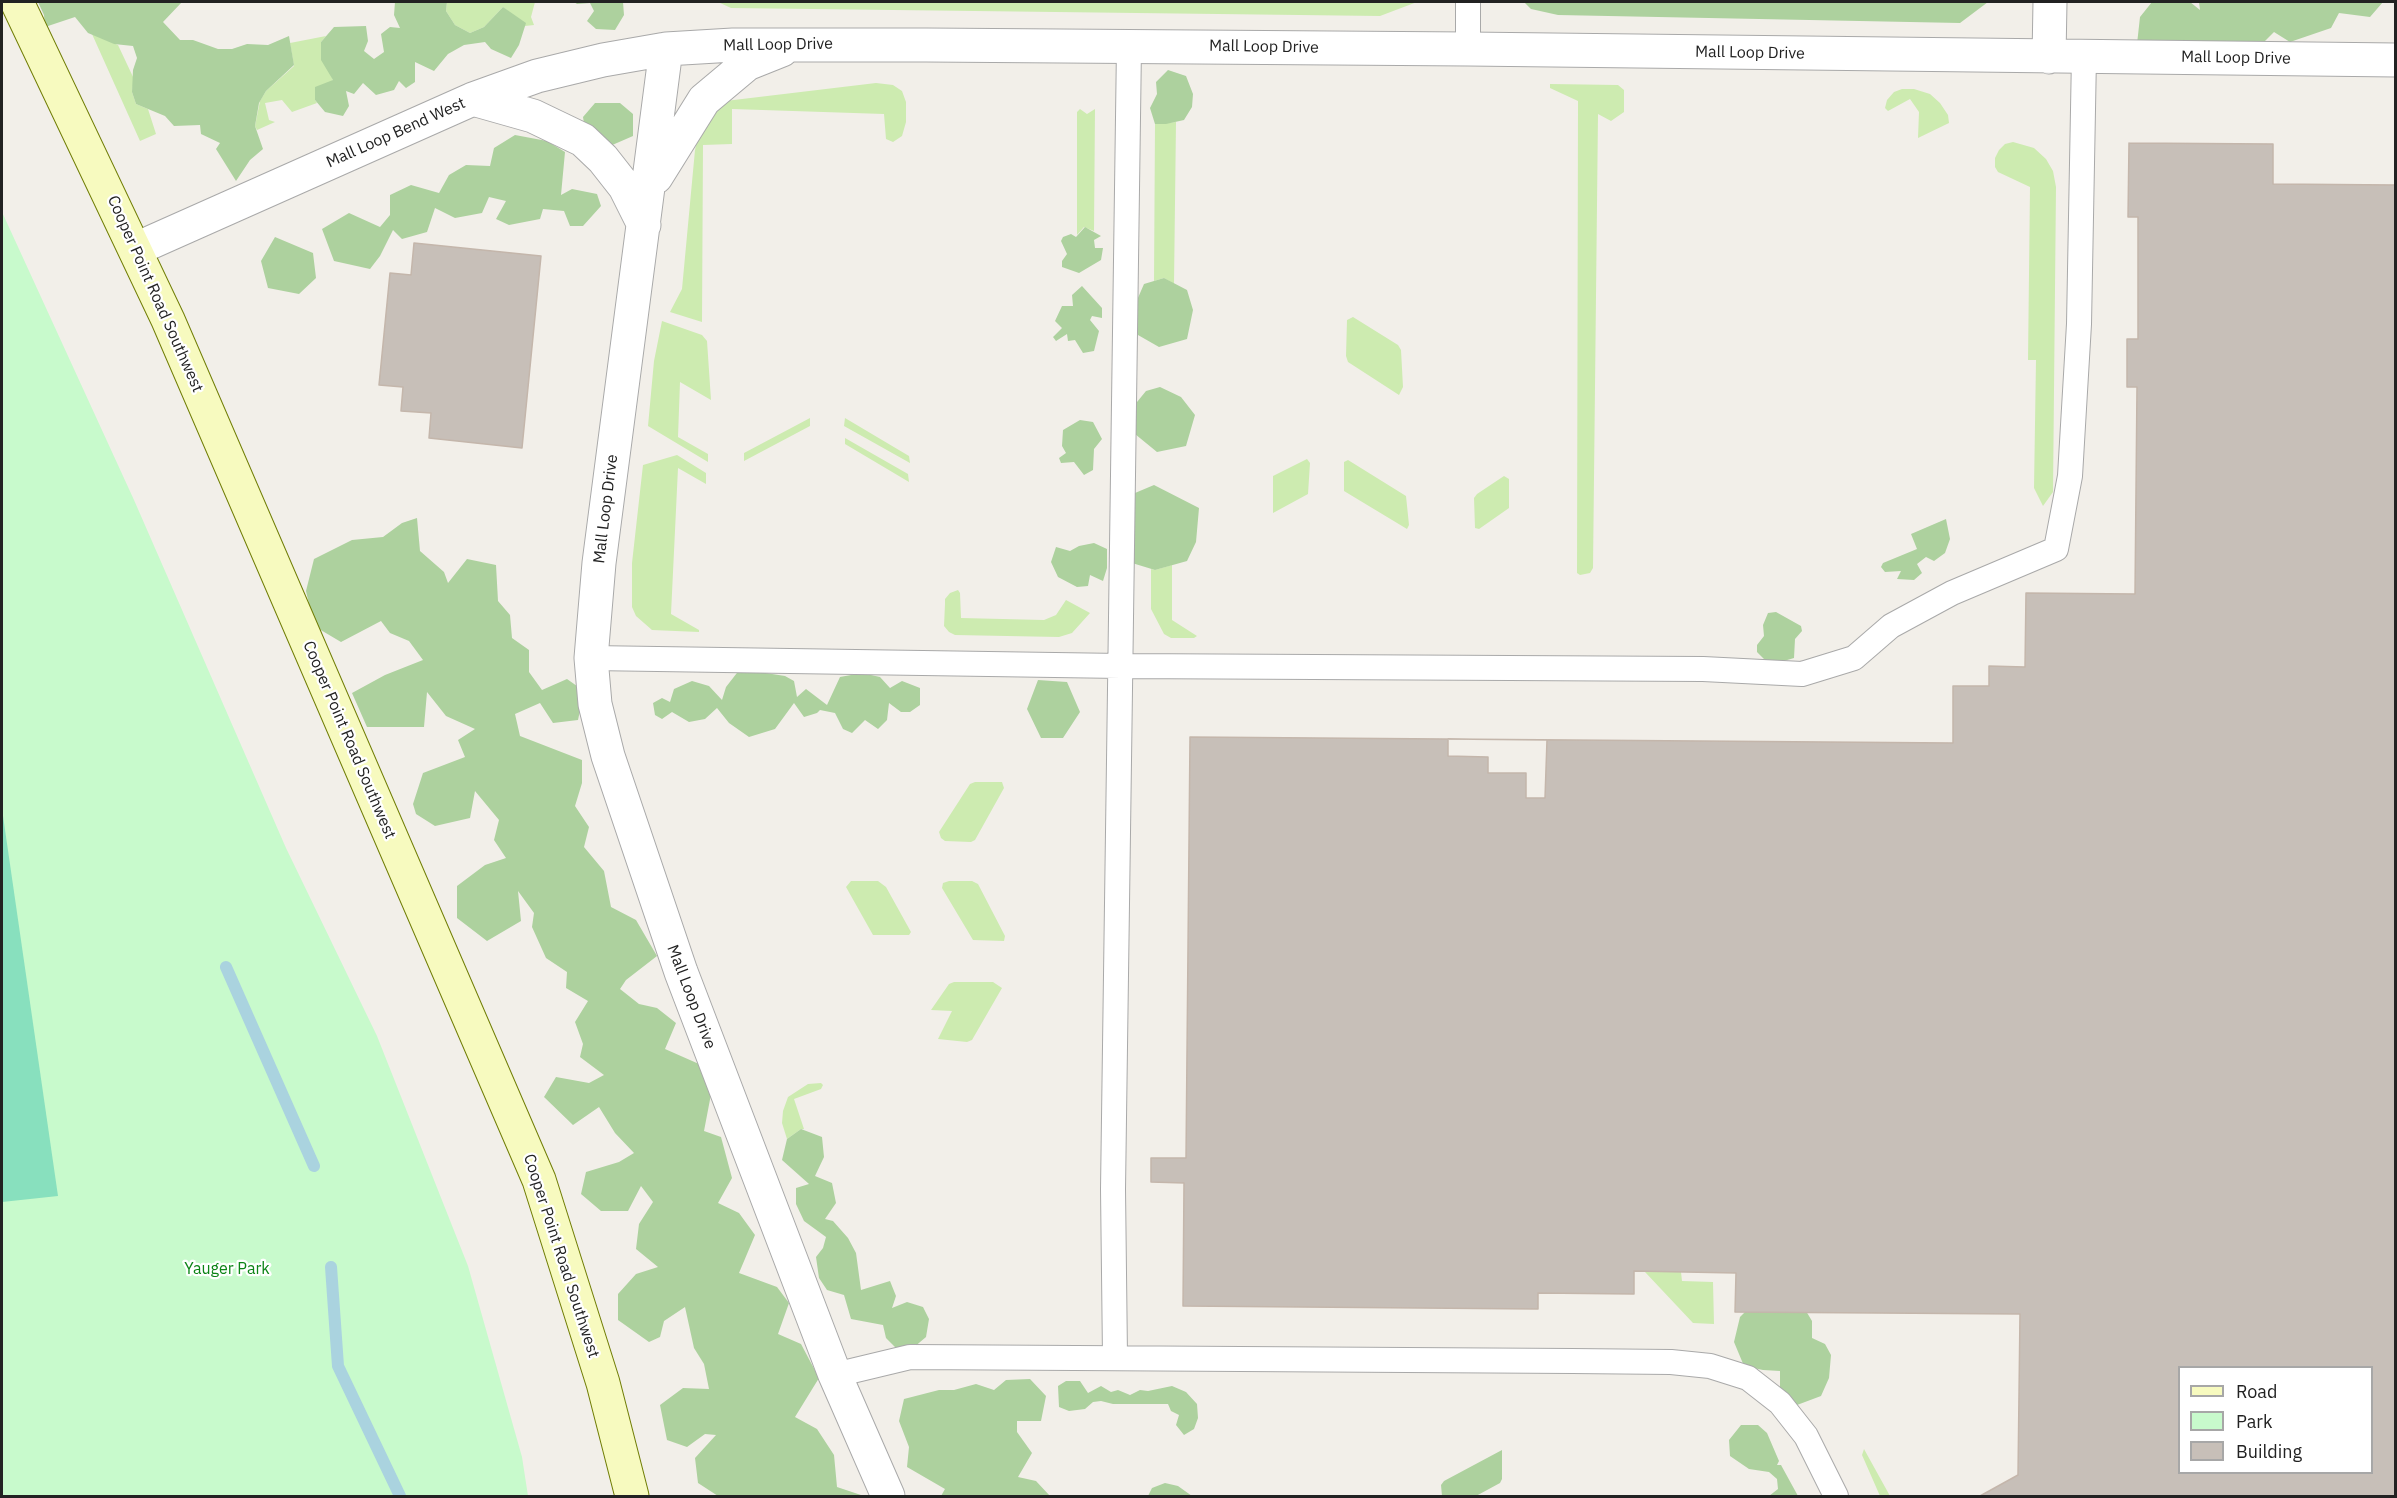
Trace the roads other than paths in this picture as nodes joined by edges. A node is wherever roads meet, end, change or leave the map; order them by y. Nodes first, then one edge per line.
1 (17, 2) edge
2 (1468, 2) edge
3 (2050, 2) edge
4 (796, 45) junction
5 (1129, 46) junction
6 (1468, 49) junction
7 (666, 50) junction
8 (2084, 56) junction
9 (2049, 57) junction
10 (2396, 60) edge
11 (473, 99) junction
12 (649, 189) junction
13 (644, 225) junction
14 (136, 249) junction
15 (591, 658) junction
16 (1121, 666) junction
17 (1115, 1357) junction
18 (835, 1375) junction
19 (632, 1497) edge
20 (888, 1497) edge
21 (1836, 1497) edge

1 - 14 main road, Cooper Point Road Southwest
2 - 6 lane
3 - 9 street
4 - 5 street, Mall Loop Drive
4 - 7 street, Mall Loop Drive
4 - 12 street
5 - 6 street, Mall Loop Drive
5 - 16 lane
6 - 9 street, Mall Loop Drive
7 - 11 street, Mall Loop Bend West
7 - 12 street, Mall Loop Drive
8 - 9 street, Mall Loop Drive
8 - 10 street, Mall Loop Drive
8 - 16 lane
11 - 13 street
11 - 14 street, Mall Loop Bend West
12 - 13 street, Mall Loop Drive
13 - 15 street, Mall Loop Drive
14 - 19 main road, Cooper Point Road Southwest
15 - 16 lane
15 - 18 street, Mall Loop Drive
16 - 17 lane
17 - 18 lane
17 - 21 lane
18 - 20 street, Mall Loop Drive

